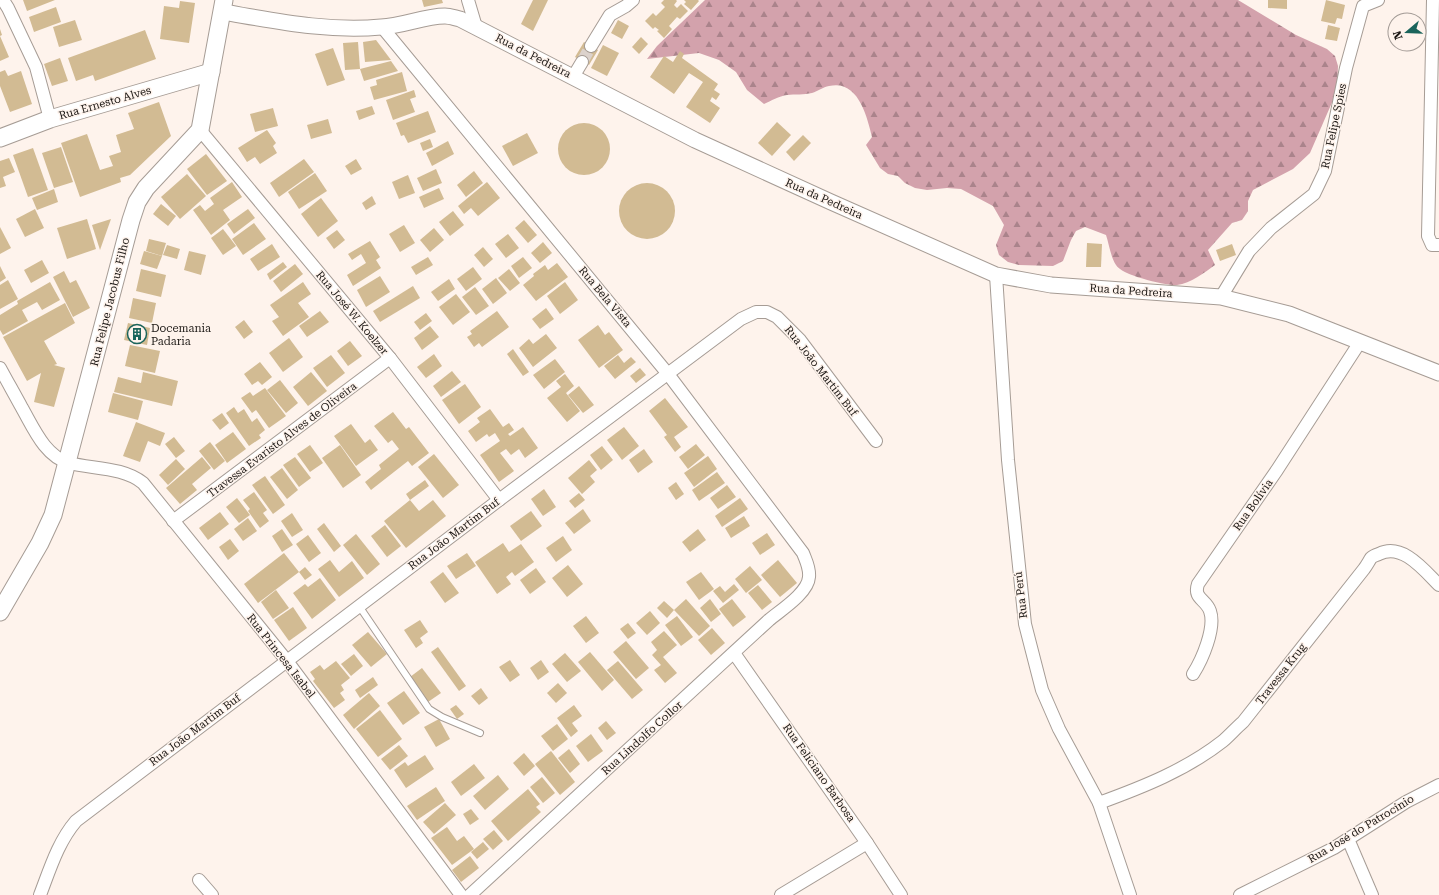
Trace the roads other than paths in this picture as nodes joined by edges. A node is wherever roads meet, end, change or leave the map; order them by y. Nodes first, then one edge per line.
1 (3, 0) edge
2 (468, 0) edge
3 (633, 0) edge
4 (1378, 0) edge
5 (1433, 0) edge
6 (1359, 3) edge
7 (221, 4) edge
8 (382, 27) junction
9 (476, 27) junction
10 (591, 46) tunnel mouth
11 (582, 62) tunnel mouth
12 (211, 72) junction
13 (573, 77) junction
14 (50, 120) junction
15 (200, 130) junction
16 (0, 138) edge
17 (1436, 245) edge
18 (996, 275) junction
19 (1221, 297) junction
20 (1360, 342) junction
21 (390, 358) junction
22 (0, 368) edge
23 (1439, 373) edge
24 (668, 374) junction
25 (876, 441) dead end
26 (68, 462) junction
27 (499, 500) junction
28 (173, 521) junction
29 (809, 578) joint
30 (1439, 585) edge
31 (359, 606) junction
32 (0, 612) edge
33 (734, 653) junction
34 (287, 661) junction
35 (1193, 674) dead end
36 (480, 733) dead end
37 (1439, 785) edge
38 (1099, 803) junction
39 (1348, 839) junction
40 (868, 843) junction
41 (199, 880) dead end
42 (40, 895) edge
43 (212, 895) edge
44 (461, 895) edge
45 (470, 895) edge
46 (781, 895) edge
47 (901, 895) edge
48 (1130, 895) edge
49 (1240, 895) edge
50 (1372, 895) edge

1 - 14 street
2 - 9 street
3 - 10 street
4 - 6 street, Rua Felipe Spies
5 - 17 street
6 - 19 street, Rua Felipe Spies
7 - 8 street, Rua da Pedreira
7 - 12 main road
8 - 9 street, Rua da Pedreira
8 - 24 street, Rua Bela Vista
9 - 13 street, Rua da Pedreira
11 - 13 street
12 - 14 main road, Rua Ernesto Alves
12 - 15 main road
13 - 18 street, Rua da Pedreira
14 - 16 main road, Rua Ernesto Alves
15 - 21 street, Rua José W. Koelzer
15 - 26 main road, Rua Felipe Jacobus Filho
18 - 19 street, Rua da Pedreira
18 - 38 street, Rua Perú
19 - 20 street, Rua da Pedreira
20 - 23 street, Rua da Pedreira
20 - 35 street, Rua Bolívia
21 - 27 street, Rua José W. Koelzer
21 - 28 street, Travessa Evaristo Alves de Oliveira
22 - 26 street
24 - 25 street, Rua João Martim Buf
24 - 27 street, Rua João Martim Buf
24 - 29 street, Rua Bela Vista
26 - 28 street, Rua Princesa Isabel
26 - 32 main road, Rua Felipe Jacobus Filho
27 - 31 street, Rua João Martim Buf
28 - 34 street, Rua Princesa Isabel
29 - 33 street, Rua Lindolfo Collor
30 - 38 street, Travessa Krug
31 - 34 street, Rua João Martim Buf
31 - 36 lane
33 - 40 street, Rua Feliciano Barbosa
33 - 45 street, Rua Lindolfo Collor
34 - 42 street, Rua João Martim Buf
34 - 44 street, Rua Princesa Isabel
37 - 39 street, Rua José do Patrocínio
38 - 48 street, Rua Perú
39 - 49 street, Rua José do Patrocínio
39 - 50 street
40 - 46 street
40 - 47 street, Rua Feliciano Barbosa
41 - 43 street

